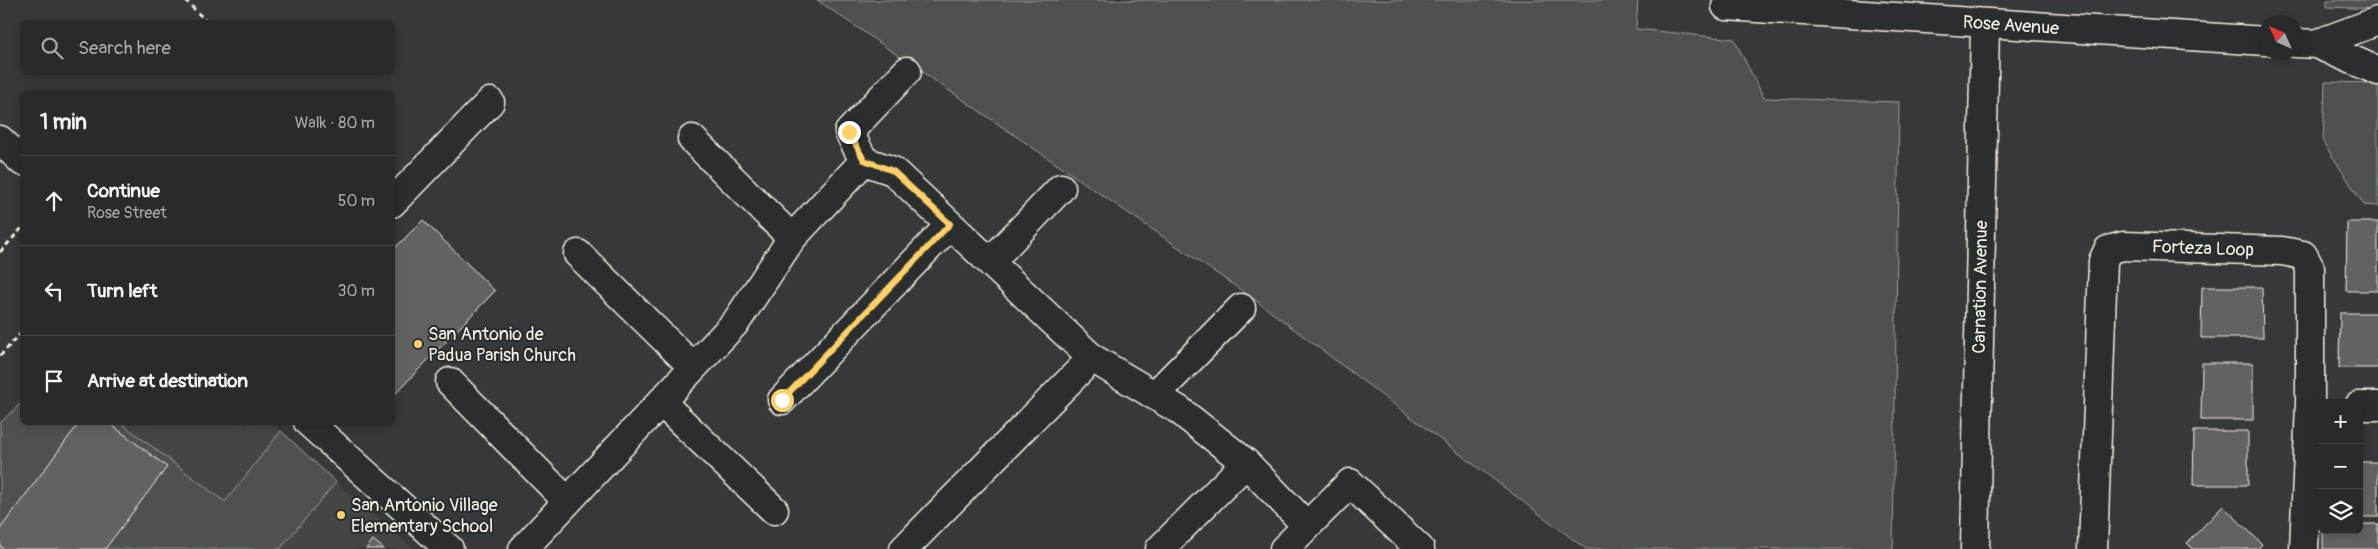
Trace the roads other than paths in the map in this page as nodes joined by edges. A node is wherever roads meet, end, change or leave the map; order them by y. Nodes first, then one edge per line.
1 (1726, 6) dead end
2 (2378, 21) edge
3 (1985, 24) junction
4 (2258, 41) edge
5 (2306, 43) edge
6 (2378, 71) edge
7 (907, 72) dead end
8 (490, 102) dead end
9 (692, 138) dead end
10 (0, 140) edge
11 (20, 159) edge
12 (864, 160) junction
13 (1061, 188) dead end
14 (395, 200) edge
15 (950, 224) junction
16 (792, 238) junction
17 (578, 254) dead end
18 (990, 262) junction
19 (1241, 308) dead end
20 (1092, 358) junction
21 (693, 367) junction
22 (450, 382) dead end
23 (1154, 395) junction
24 (782, 400) dead end
25 (660, 402) junction
26 (2316, 405) edge
27 (2363, 406) edge
28 (2378, 406) edge
29 (311, 425) edge
30 (1246, 463) junction
31 (567, 501) junction
32 (774, 510) dead end
33 (1308, 526) junction
34 (449, 549) edge
35 (523, 549) edge
36 (904, 549) edge
37 (1160, 549) edge
38 (1284, 549) edge
39 (1420, 549) edge
40 (1975, 549) edge
41 (2093, 549) edge
42 (2304, 549) edge

1 - 3 street, Rose Avenue
2 - 5 street
3 - 4 street, Rose Avenue
3 - 40 street, Carnation Avenue
5 - 6 street
7 - 12 street
8 - 14 street
9 - 16 street
10 - 11 street
12 - 15 street
12 - 16 street
13 - 18 street
15 - 18 street
15 - 24 street
16 - 21 street
17 - 21 street
18 - 20 street
19 - 23 street
20 - 23 street
20 - 36 street
21 - 25 street
22 - 31 street
23 - 30 street
25 - 31 street
25 - 32 street
26 - 41 street, Forteza Loop
26 - 42 street, Forteza Loop
27 - 28 street
29 - 34 street
30 - 33 street
30 - 37 street
31 - 35 street
33 - 38 street
33 - 39 street

